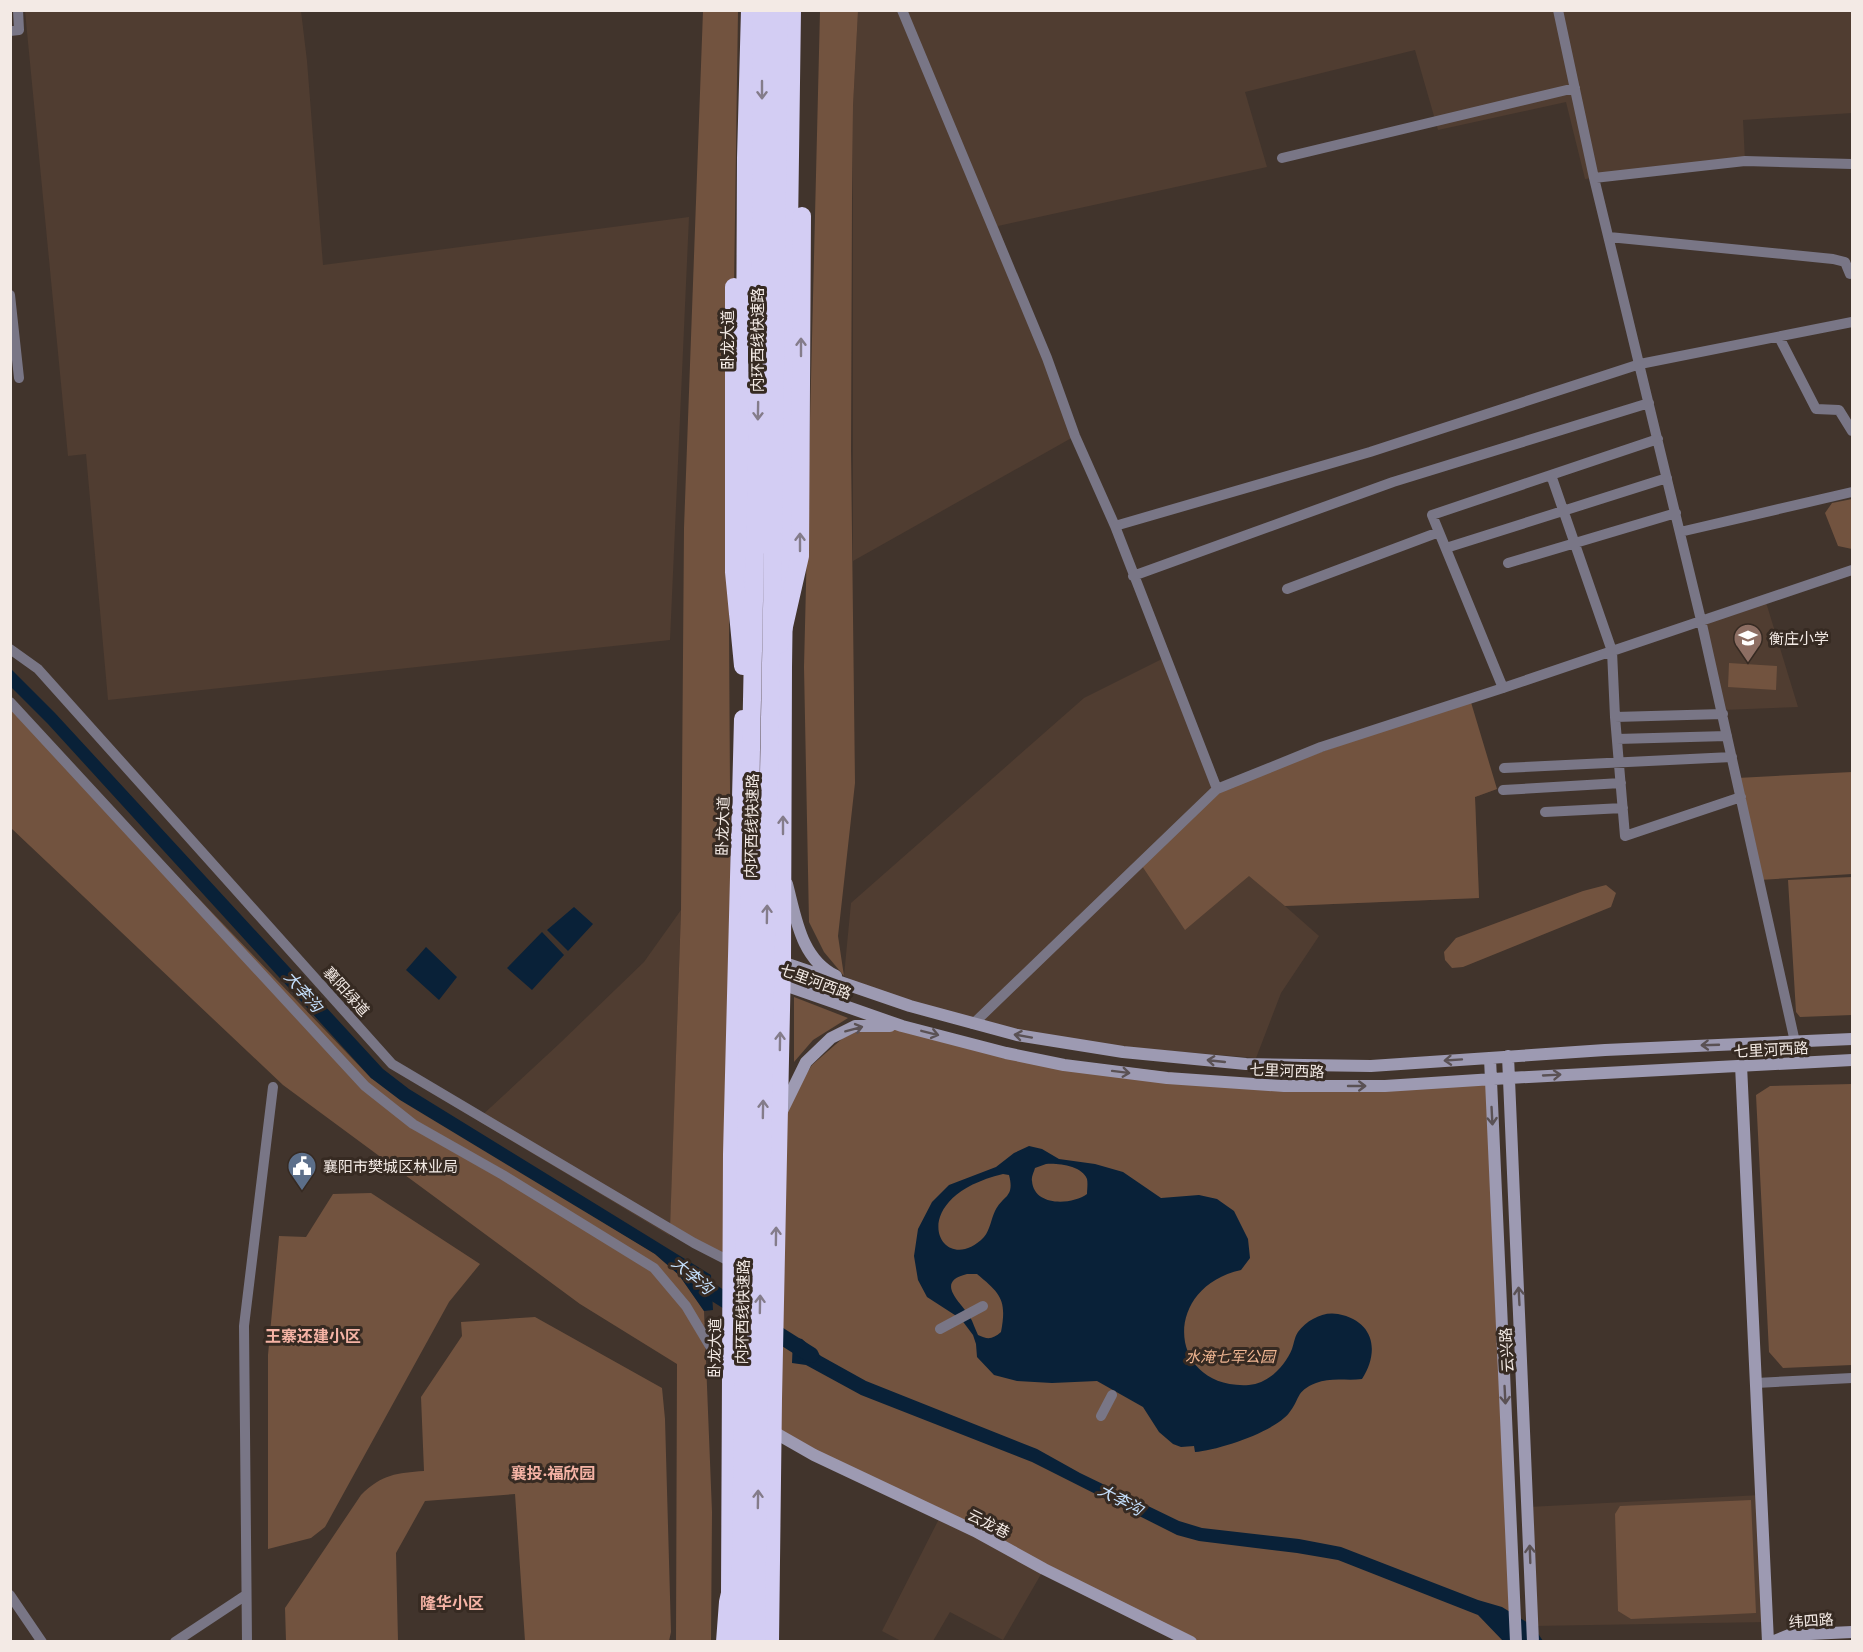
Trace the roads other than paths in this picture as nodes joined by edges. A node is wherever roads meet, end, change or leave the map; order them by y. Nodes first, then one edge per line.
1 (18, 10) edge
2 (750, 10) edge
3 (762, 10) edge
4 (779, 10) edge
5 (792, 10) edge
6 (902, 10) edge
7 (1558, 10) edge
8 (10, 31) edge
9 (1575, 88) junction
10 (790, 118) junction
11 (746, 158) junction
12 (1282, 158) dead end
13 (1852, 164) edge
14 (1594, 178) junction
15 (1608, 237) junction
16 (1852, 273) edge
17 (10, 295) edge
18 (1852, 322) edge
19 (1779, 337) junction
20 (1640, 364) junction
21 (19, 378) dead end
22 (1649, 404) junction
23 (1852, 431) edge
24 (1658, 439) junction
25 (1551, 475) junction
26 (1667, 478) junction
27 (1852, 492) edge
28 (1564, 511) junction
29 (1676, 513) junction
30 (1115, 526) junction
31 (1439, 532) junction
32 (1680, 532) junction
33 (1575, 544) junction
34 (1446, 548) junction
35 (1508, 563) dead end
36 (1852, 570) edge
37 (1133, 576) junction
38 (1287, 589) dead end
39 (1701, 620) junction
40 (10, 649) edge
41 (1612, 651) junction
42 (771, 681) junction
43 (1503, 688) junction
44 (10, 702) edge
45 (1722, 714) junction
46 (1615, 717) junction
47 (1727, 736) junction
48 (1617, 739) junction
49 (751, 749) junction
50 (1732, 758) junction
51 (1619, 761) junction
52 (1504, 768) dead end
53 (1621, 783) junction
54 (1217, 789) junction
55 (1503, 790) dead end
56 (1741, 797) junction
57 (1623, 808) junction
58 (1545, 812) dead end
59 (783, 866) junction
60 (737, 947) junction
61 (782, 962) junction
62 (736, 967) junction
63 (781, 985) junction
64 (875, 994) junction
65 (973, 1024) junction
66 (902, 1026) junction
67 (1852, 1039) edge
68 (1795, 1042) junction
69 (1509, 1056) junction
70 (1490, 1058) junction
71 (1852, 1060) edge
72 (1741, 1065) junction
73 (1509, 1078) junction
74 (1490, 1079) junction
75 (273, 1087) dead end
76 (778, 1117) junction
77 (733, 1271) junction
78 (983, 1306) dead end
79 (940, 1329) dead end
80 (1852, 1378) edge
81 (732, 1383) junction
82 (1756, 1383) junction
83 (1112, 1395) dead end
84 (1101, 1416) dead end
85 (772, 1431) junction
86 (750, 1522) junction
87 (10, 1595) edge
88 (246, 1595) junction
89 (1852, 1632) edge
90 (42, 1641) edge
91 (175, 1641) edge
92 (247, 1641) edge
93 (725, 1641) edge
94 (730, 1641) edge
95 (740, 1641) edge
96 (756, 1641) edge
97 (768, 1641) edge
98 (1191, 1641) edge
99 (1516, 1641) edge
100 (1533, 1641) edge
101 (1770, 1641) edge

1 - 8 street
2 - 11 highway, 卧龙大道
3 -> 49 highway, 内环西线快速路, bridge
4 - 42 highway, 内环西线快速路, bridge
5 - 10 highway
6 - 30 street
7 - 9 street
9 - 12 street
9 - 14 street
42 -> 10 highway, bridge
59 -> 10 highway
11 - 49 highway, bridge
11 - 60 highway, 卧龙大道
13 - 14 street
14 - 15 street
15 - 16 street
15 - 20 street
17 - 21 street
18 - 19 street
19 - 20 street
19 - 23 street
20 - 22 street
20 - 30 street
22 - 24 street
22 - 37 street
24 - 25 street
24 - 26 street
25 - 28 street
25 - 31 street
26 - 28 street
26 - 29 street
27 - 32 street
28 - 33 street
28 - 34 street
29 - 32 street
29 - 33 street
30 - 37 street
31 - 34 street
31 - 38 street
32 - 39 street
33 - 35 street
33 - 41 street
34 - 43 street
36 - 39 street
37 - 54 street
39 - 41 street
39 - 45 street
40 - 77 street, 襄阳绿道
41 - 43 street
41 - 46 street
86 -> 42 highway, 内环西线快速路, bridge
43 - 54 street
44 - 81 street
45 - 46 street
45 - 47 street
46 - 48 street
47 - 48 street
47 - 50 street
48 - 51 street
49 - 86 highway, 内环西线快速路, bridge
50 - 51 street
50 - 56 street
51 - 52 street
51 - 53 street
53 - 55 street
53 - 57 street
54 - 65 street
56 - 57 street
56 - 68 street
57 - 58 street
59 - 61 highway
59 - 64 street
60 - 61 street, 七里河西路
60 - 62 highway, 卧龙大道
61 - 63 highway
61 - 64 street, 七里河西路
62 - 63 street, 七里河西路
62 - 77 highway, 卧龙大道
63 - 66 street, 七里河西路
76 -> 63 highway
64 - 65 street, 七里河西路
70 -> 65 street, 七里河西路
66 -> 74 street, 七里河西路
76 -> 66 street
67 - 68 street, 七里河西路
68 -> 69 street, 七里河西路
69 - 70 street, 七里河西路
69 - 73 street, 云兴路
70 - 74 street, 云兴路
71 - 72 street, 七里河西路
73 -> 72 street, 七里河西路
72 - 82 street
73 - 74 street, 七里河西路
100 -> 73 street, 云兴路
74 -> 99 street, 云兴路
75 - 88 street
85 -> 76 highway
77 - 81 highway, 卧龙大道
78 - 79 street
80 - 82 street
81 - 94 highway, 卧龙大道
82 - 101 street
83 - 84 street
85 - 97 highway
85 - 98 street, 云龙巷
86 - 93 highway, bridge
86 - 95 highway, 内环西线快速路, bridge
86 - 96 highway, 内环西线快速路, bridge
86 - 97 highway, bridge
87 - 90 street
88 - 91 street
88 - 92 street
89 - 101 street, 纬四路

